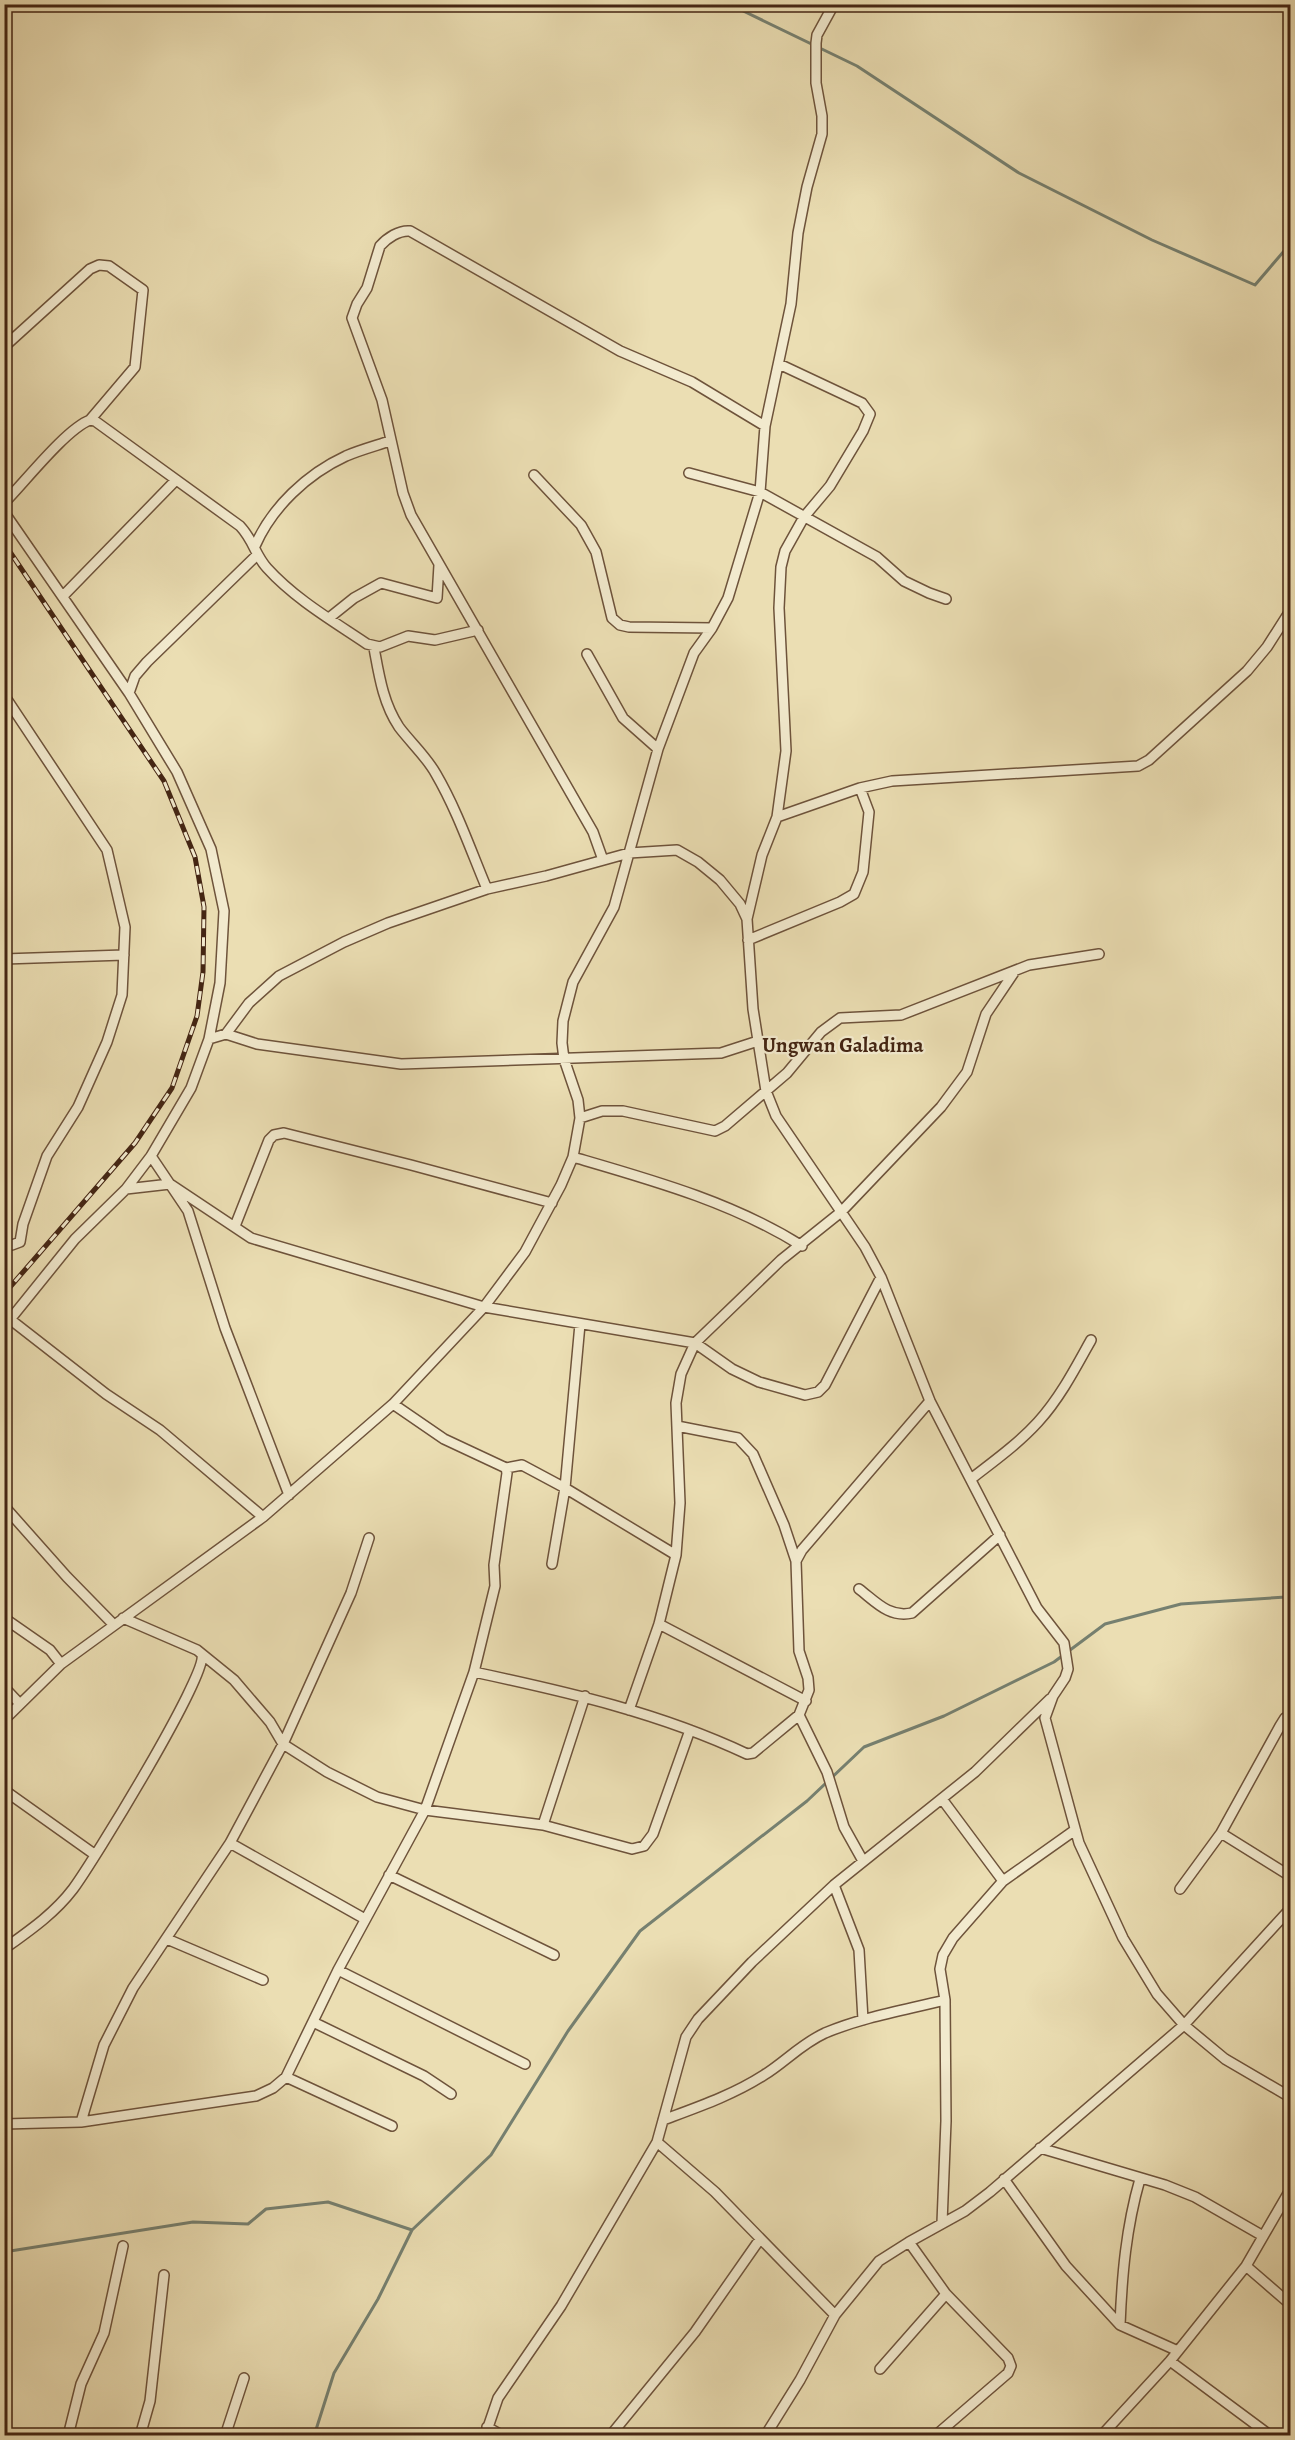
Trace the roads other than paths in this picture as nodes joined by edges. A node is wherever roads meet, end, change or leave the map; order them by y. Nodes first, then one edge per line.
1 (834, 4) edge
2 (4, 347) edge
3 (779, 364) junction
4 (90, 420) junction
5 (765, 426) junction
6 (390, 441) junction
7 (689, 473) dead end
8 (534, 475) dead end
9 (176, 480) junction
10 (760, 492) junction
11 (4, 503) edge
12 (4, 512) edge
13 (804, 517) junction
14 (256, 550) junction
15 (439, 563) junction
16 (63, 596) junction
17 (946, 599) dead end
18 (1290, 611) edge
19 (329, 618) junction
20 (712, 628) junction
21 (478, 630) junction
22 (375, 648) junction
23 (587, 654) dead end
24 (129, 693) junction
25 (4, 695) edge
26 (658, 749) junction
27 (861, 788) junction
28 (777, 816) junction
29 (629, 853) junction
30 (603, 860) junction
31 (487, 889) junction
32 (747, 919) junction
33 (748, 940) junction
34 (1099, 954) dead end
35 (124, 955) junction
36 (4, 959) edge
37 (1015, 971) junction
38 (225, 1034) junction
39 (209, 1039) junction
40 (758, 1041) junction
41 (564, 1059) junction
42 (766, 1091) junction
43 (580, 1118) junction
44 (151, 1156) junction
45 (573, 1157) junction
46 (171, 1184) junction
47 (126, 1189) junction
48 (552, 1203) junction
49 (841, 1212) junction
50 (235, 1226) junction
51 (4, 1244) edge
52 (802, 1246) junction
53 (881, 1277) junction
54 (484, 1307) junction
55 (8, 1323) edge
56 (580, 1324) junction
57 (1091, 1340) dead end
58 (694, 1343) junction
59 (930, 1401) junction
60 (393, 1404) junction
61 (677, 1426) junction
62 (506, 1468) junction
63 (971, 1479) junction
64 (565, 1488) junction
65 (289, 1495) junction
66 (4, 1506) edge
67 (263, 1517) junction
68 (1000, 1535) junction
69 (369, 1538) dead end
70 (676, 1555) junction
71 (796, 1561) junction
72 (552, 1564) dead end
73 (859, 1589) dead end
74 (4, 1618) edge
75 (123, 1618) junction
76 (660, 1624) junction
77 (114, 1625) junction
78 (202, 1655) junction
79 (61, 1664) junction
80 (474, 1672) junction
81 (4, 1687) edge
82 (585, 1696) junction
83 (1053, 1696) junction
84 (806, 1701) junction
85 (20, 1704) junction
86 (629, 1710) junction
87 (799, 1715) junction
88 (1290, 1717) edge
89 (4, 1720) edge
90 (690, 1730) junction
91 (283, 1744) junction
92 (4, 1790) edge
93 (942, 1798) junction
94 (425, 1810) junction
95 (543, 1826) junction
96 (1075, 1830) junction
97 (1221, 1833) junction
98 (230, 1843) junction
99 (94, 1854) junction
100 (863, 1861) junction
101 (389, 1875) junction
102 (1290, 1876) edge
103 (1003, 1881) junction
104 (834, 1885) junction
105 (1180, 1889) dead end
106 (1290, 1909) edge
107 (365, 1919) junction
108 (167, 1939) junction
109 (4, 1949) edge
110 (554, 1955) dead end
111 (338, 1970) junction
112 (263, 1980) dead end
113 (945, 2000) junction
114 (863, 2020) junction
115 (313, 2022) junction
116 (1184, 2025) junction
117 (525, 2064) dead end
118 (286, 2077) junction
119 (451, 2094) dead end
120 (1290, 2097) edge
121 (663, 2120) junction
122 (81, 2122) junction
123 (4, 2124) edge
124 (392, 2126) dead end
125 (657, 2142) junction
126 (1040, 2148) junction
127 (1005, 2179) junction
128 (1140, 2179) junction
129 (1290, 2190) edge
130 (1280, 2208) junction
131 (1290, 2213) edge
132 (942, 2223) junction
133 (1263, 2236) junction
134 (760, 2239) junction
135 (909, 2242) junction
136 (123, 2246) dead end
137 (1246, 2266) junction
138 (165, 2275) dead end
139 (946, 2294) junction
140 (1290, 2304) edge
141 (835, 2315) junction
142 (1120, 2325) junction
143 (1178, 2351) junction
144 (1170, 2361) junction
145 (880, 2369) dead end
146 (244, 2378) dead end
147 (486, 2431) edge
148 (68, 2436) edge
149 (140, 2436) edge
150 (225, 2436) edge
151 (503, 2436) edge
152 (610, 2436) edge
153 (765, 2436) edge
154 (935, 2436) edge
155 (1101, 2436) edge
156 (1271, 2436) edge

1 - 3 street
2 - 4 street
3 - 5 street
3 - 13 street
4 - 9 street
4 - 11 street
5 - 6 street
5 - 10 street
6 - 14 street
6 - 15 street
7 - 10 street
8 - 20 street
9 - 14 street
9 - 16 street
10 - 13 street
10 - 20 street
12 - 16 street
13 - 17 street
13 - 28 street
14 - 19 street
14 - 24 street
15 - 19 street
15 - 21 street
16 - 24 street
18 - 27 street
19 - 22 street
20 - 26 street
21 - 22 street
21 - 30 street
22 - 31 street
23 - 26 street
24 - 39 street
25 - 35 street
26 - 29 street
27 - 28 street
27 - 33 street
28 - 32 street
29 - 30 street
29 - 32 street
29 - 41 street
30 - 31 street
31 - 38 street
32 - 33 street
33 - 40 street
34 - 37 street
35 - 36 street
35 - 51 street
37 - 42 street
37 - 49 street
38 - 39 street
38 - 41 street
39 - 44 street
40 - 41 street
40 - 42 street
41 - 43 street
42 - 43 street
42 - 49 street
43 - 45 street
44 - 46 street
44 - 47 street
45 - 48 street
45 - 52 street
46 - 47 street
46 - 50 street
46 - 65 street
47 - 55 street
48 - 50 street
48 - 54 street
49 - 52 street
49 - 53 street
50 - 54 street
52 - 58 street
53 - 58 street
53 - 59 street
54 - 56 street
54 - 60 street
55 - 67 street
56 - 58 street
56 - 64 street
57 - 63 street
58 - 61 street
59 - 63 street
59 - 71 street
60 - 62 street
60 - 65 street
61 - 70 street
61 - 71 street
62 - 64 street
62 - 80 street
63 - 68 street
64 - 70 street
64 - 72 street
65 - 67 street
66 - 77 street
67 - 75 street
68 - 73 street
68 - 83 street
69 - 91 street
70 - 76 street
71 - 84 street
74 - 79 street
75 - 77 street
75 - 78 street
76 - 84 street
76 - 86 street
77 - 79 street
78 - 91 street
78 - 99 street
79 - 85 street
80 - 82 street
80 - 94 street
81 - 85 street
82 - 86 street
82 - 95 street
83 - 93 street
83 - 96 street
84 - 87 street
85 - 89 street
86 - 90 street
87 - 90 street
87 - 100 street
88 - 97 street
90 - 95 street
91 - 94 street
91 - 98 street
92 - 99 street
93 - 100 street
93 - 103 street
94 - 95 street
94 - 101 street
96 - 103 street
96 - 116 street
97 - 102 street
97 - 105 street
98 - 107 street
98 - 108 street
99 - 109 street
100 - 104 street
101 - 107 street
101 - 110 street
103 - 113 street
104 - 114 street
104 - 121 street
106 - 116 street
107 - 111 street
108 - 112 street
108 - 122 street
111 - 115 street
111 - 117 street
113 - 114 street
113 - 132 street
114 - 121 street
115 - 118 street
115 - 119 street
116 - 120 street
116 - 126 street
118 - 122 street
118 - 124 street
121 - 125 street
122 - 123 street
125 - 134 street
125 - 147 street
126 - 127 street
126 - 128 street
127 - 132 street
127 - 142 street
128 - 133 street
128 - 142 street
129 - 130 street
130 - 131 street
130 - 133 street
132 - 135 street
133 - 137 street
134 - 141 street
134 - 152 street
135 - 139 street
135 - 141 street
136 - 148 street
137 - 140 street
137 - 143 street
138 - 149 street
139 - 145 street
139 - 154 street
141 - 153 street
142 - 143 street
143 - 144 street
144 - 155 street
144 - 156 street
146 - 150 street
147 - 151 street

